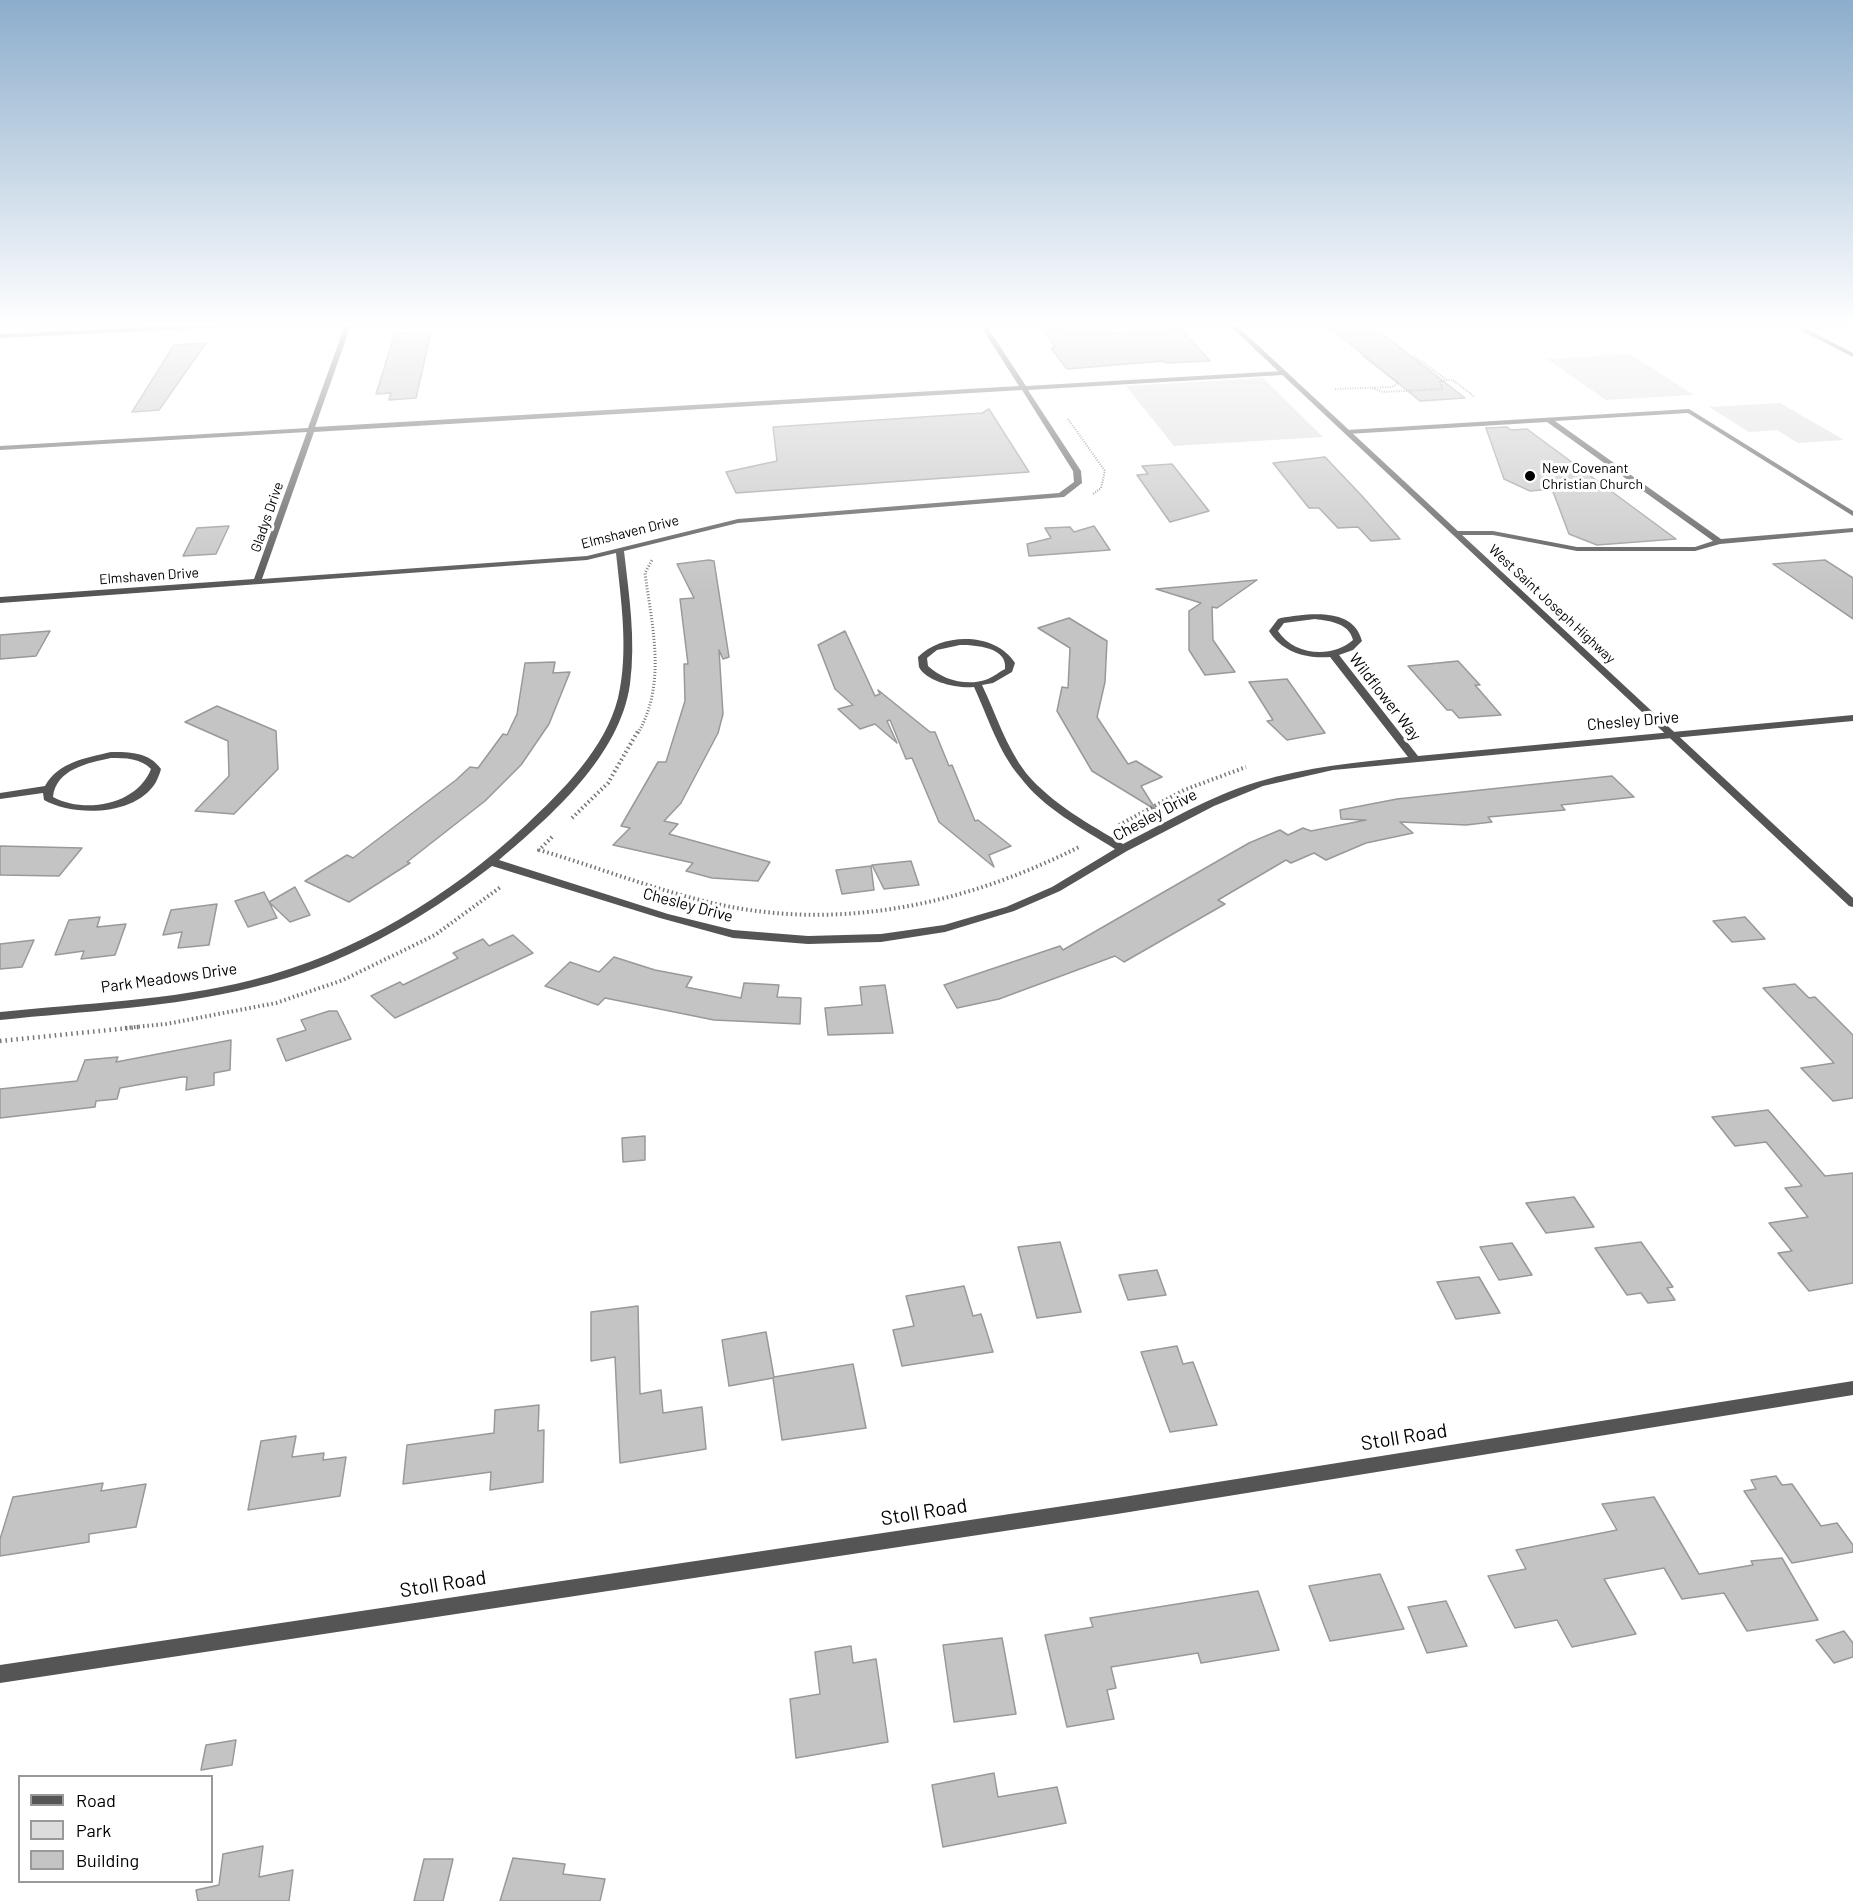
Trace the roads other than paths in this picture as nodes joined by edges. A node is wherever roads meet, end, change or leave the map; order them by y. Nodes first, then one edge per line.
1 (317, 414) edge
2 (593, 414) edge
3 (1039, 414) edge
4 (1327, 414) edge
5 (1647, 414) edge
6 (1693, 414) edge
7 (1549, 420) junction
8 (311, 430) junction
9 (1347, 432) junction
10 (0, 448) edge
11 (1853, 514) edge
12 (1853, 531) edge
13 (1456, 533) junction
14 (1719, 542) junction
15 (620, 551) junction
16 (257, 582) junction
17 (0, 600) edge
18 (1332, 654) junction
19 (977, 684) junction
20 (1853, 718) edge
21 (1671, 734) junction
22 (1414, 758) junction
23 (47, 789) junction
24 (0, 796) edge
25 (1123, 849) junction
26 (492, 862) junction
27 (1853, 904) edge
28 (0, 1016) edge
29 (1853, 1388) edge
30 (0, 1674) edge

1 - 8 street, Gladys Drive
2 - 8 street
3 - 15 street, Elmshaven Drive
4 - 9 street, West Saint Joseph Highway
5 - 7 street
6 - 11 street
7 - 9 street
7 - 14 street
8 - 10 street
8 - 16 street, Gladys Drive
9 - 13 street, West Saint Joseph Highway
12 - 14 street
13 - 14 street
13 - 21 street, West Saint Joseph Highway
15 - 16 street, Elmshaven Drive
15 - 26 street, Park Meadows Drive
16 - 17 street, Elmshaven Drive
18 - 18 street, Wildflower Way
18 - 22 street, Wildflower Way
19 - 19 street
19 - 25 street
20 - 21 street, Chesley Drive
21 - 22 street, Chesley Drive
21 - 27 street, West Saint Joseph Highway
22 - 25 street, Chesley Drive
23 - 23 street
23 - 24 street
25 - 26 street, Chesley Drive
26 - 28 street, Park Meadows Drive
29 - 30 street, Stoll Road

